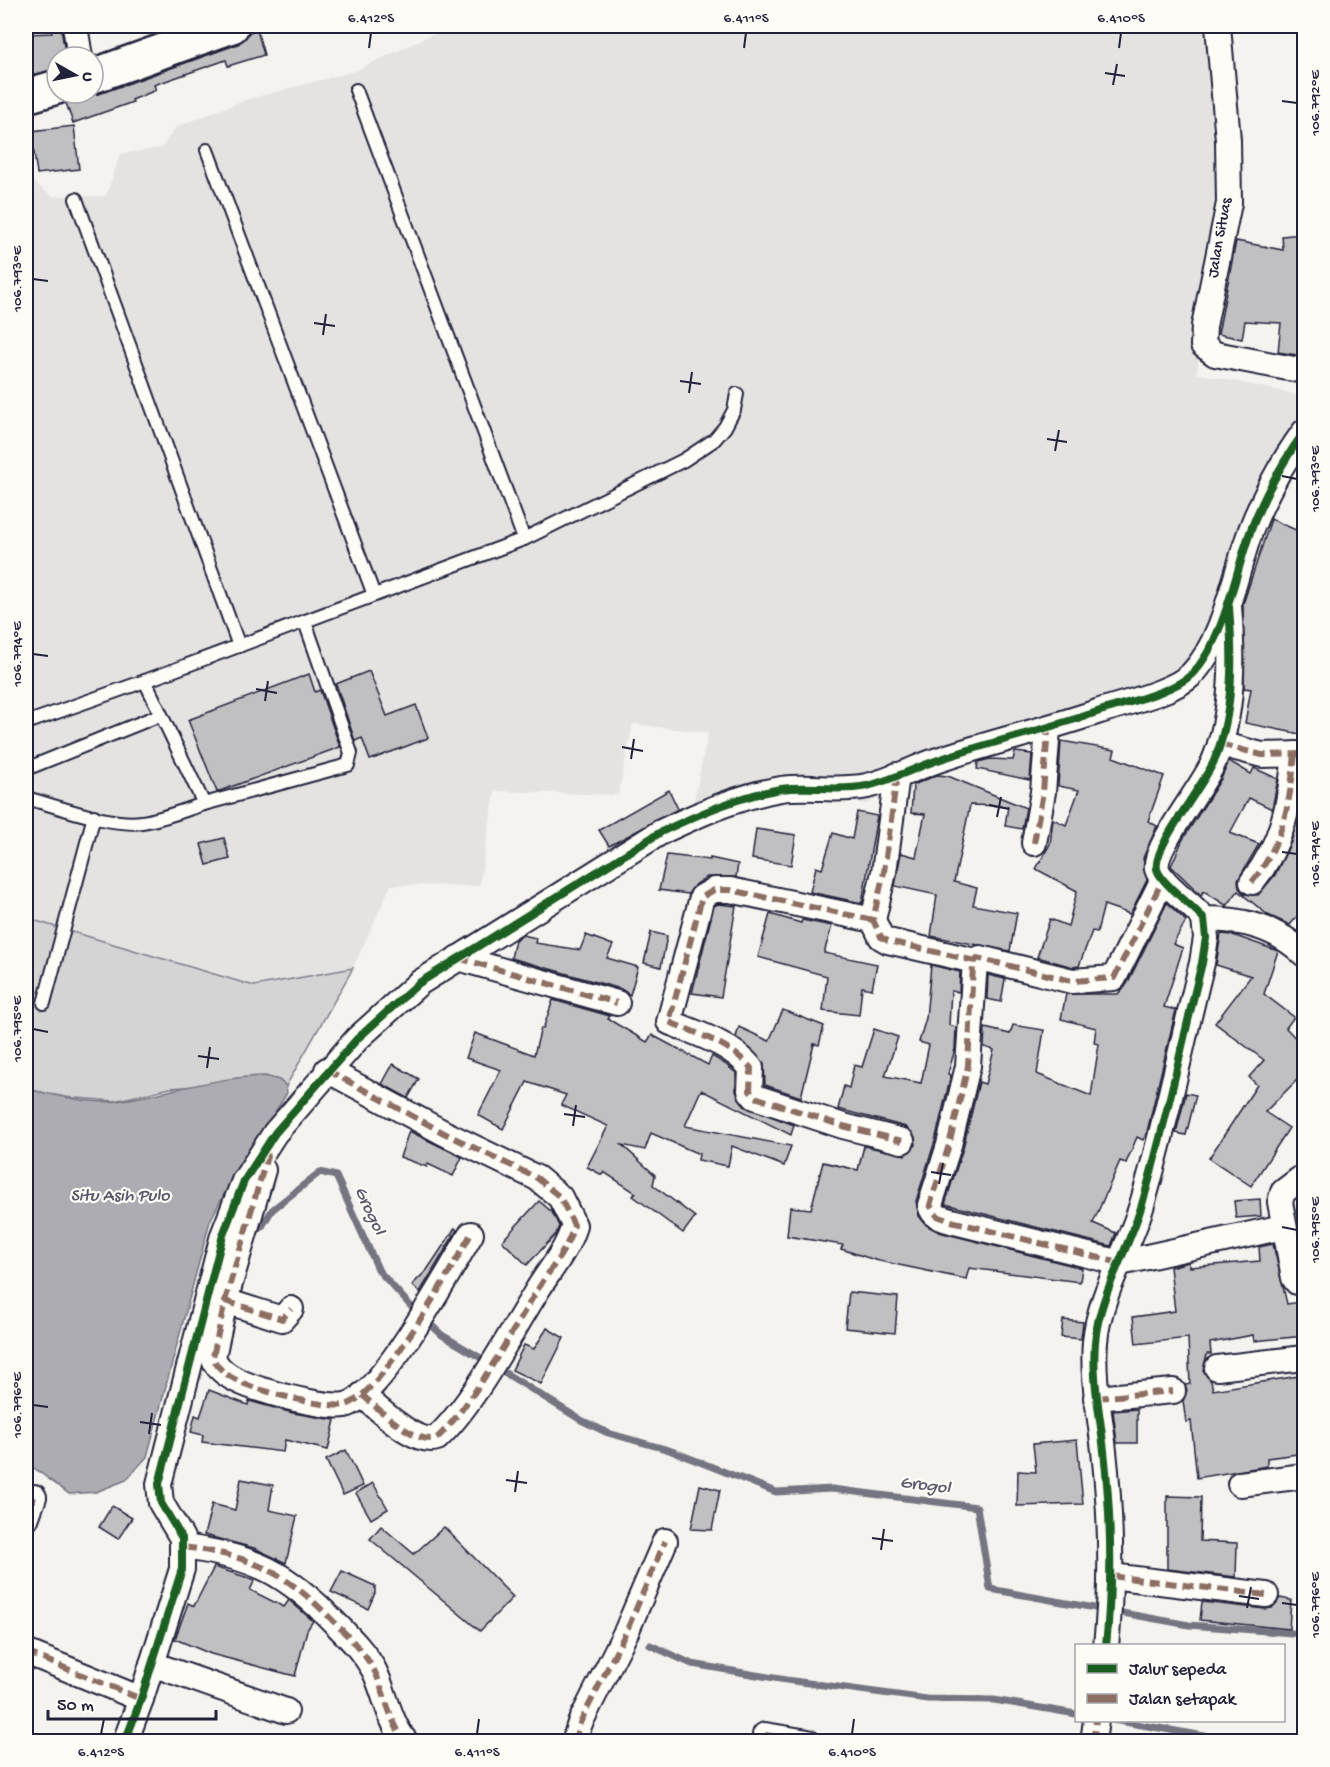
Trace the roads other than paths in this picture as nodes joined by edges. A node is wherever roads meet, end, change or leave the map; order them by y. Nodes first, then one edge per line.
1 (75, 26) edge
2 (1218, 26) edge
3 (220, 28) edge
4 (78, 45) edge
5 (105, 71) edge
6 (45, 90) edge
7 (356, 90) dead end
8 (26, 96) edge
9 (207, 150) dead end
10 (76, 199) dead end
11 (1305, 370) edge
12 (737, 394) dead end
13 (1305, 432) edge
14 (524, 539) junction
15 (375, 596) junction
16 (1228, 598) junction
17 (305, 622) junction
18 (239, 646) junction
19 (146, 681) junction
20 (160, 715) junction
21 (26, 723) edge
22 (1048, 729) junction
23 (1220, 744) junction
24 (1300, 754) edge
25 (26, 769) edge
26 (897, 775) junction
27 (26, 798) edge
28 (204, 804) junction
29 (94, 816) junction
30 (1034, 843) dead end
31 (1163, 879) junction
32 (1252, 882) dead end
33 (1204, 919) junction
34 (873, 920) junction
35 (1305, 954) edge
36 (458, 958) junction
37 (975, 961) junction
38 (44, 1003) dead end
39 (617, 1003) dead end
40 (327, 1070) junction
41 (275, 1133) junction
42 (902, 1142) dead end
43 (1305, 1176) edge
44 (1282, 1227) junction
45 (471, 1234) dead end
46 (1120, 1263) junction
47 (1305, 1282) edge
48 (225, 1301) junction
49 (291, 1310) dead end
50 (1305, 1358) edge
51 (1217, 1368) dead end
52 (1173, 1391) dead end
53 (362, 1395) junction
54 (1096, 1398) junction
55 (1305, 1476) edge
56 (1240, 1484) dead end
57 (665, 1541) dead end
58 (184, 1547) junction
59 (1111, 1587) junction
60 (1266, 1595) dead end
61 (1106, 1644) edge
62 (26, 1652) edge
63 (152, 1664) junction
64 (141, 1700) junction
65 (286, 1711) dead end
66 (765, 1735) dead end
67 (124, 1742) edge
68 (405, 1742) edge
69 (574, 1742) edge
70 (808, 1742) edge

1 - 4 street
2 - 11 street, Jalan Situas
3 - 5 main road
6 - 8 main road
7 - 14 lane
9 - 15 lane
10 - 18 lane
12 - 14 lane
13 - 16 street
14 - 15 lane
15 - 17 lane
16 - 22 street
16 - 23 street
17 - 18 lane
17 - 28 lane
18 - 19 lane
19 - 20 lane
19 - 21 lane
20 - 25 lane
20 - 28 lane
22 - 26 street
22 - 30 street
23 - 24 street
23 - 31 street
24 - 32 street
26 - 34 street
26 - 36 street
27 - 29 lane
28 - 29 lane
29 - 38 lane
31 - 33 street
31 - 37 street
33 - 35 street
33 - 46 street
34 - 37 street
34 - 42 street
36 - 39 street
36 - 40 street
37 - 46 street
40 - 41 street
40 - 53 street
41 - 48 street
41 - 58 street
43 - 44 street
44 - 46 street
44 - 47 street
45 - 53 street
46 - 54 street
48 - 49 street
48 - 53 street
50 - 51 street
52 - 54 street
54 - 59 street
55 - 56 street
57 - 69 street
58 - 63 street
58 - 68 street
59 - 60 street
59 - 61 street
62 - 64 street
63 - 64 street
63 - 65 street
64 - 67 street
66 - 70 street

